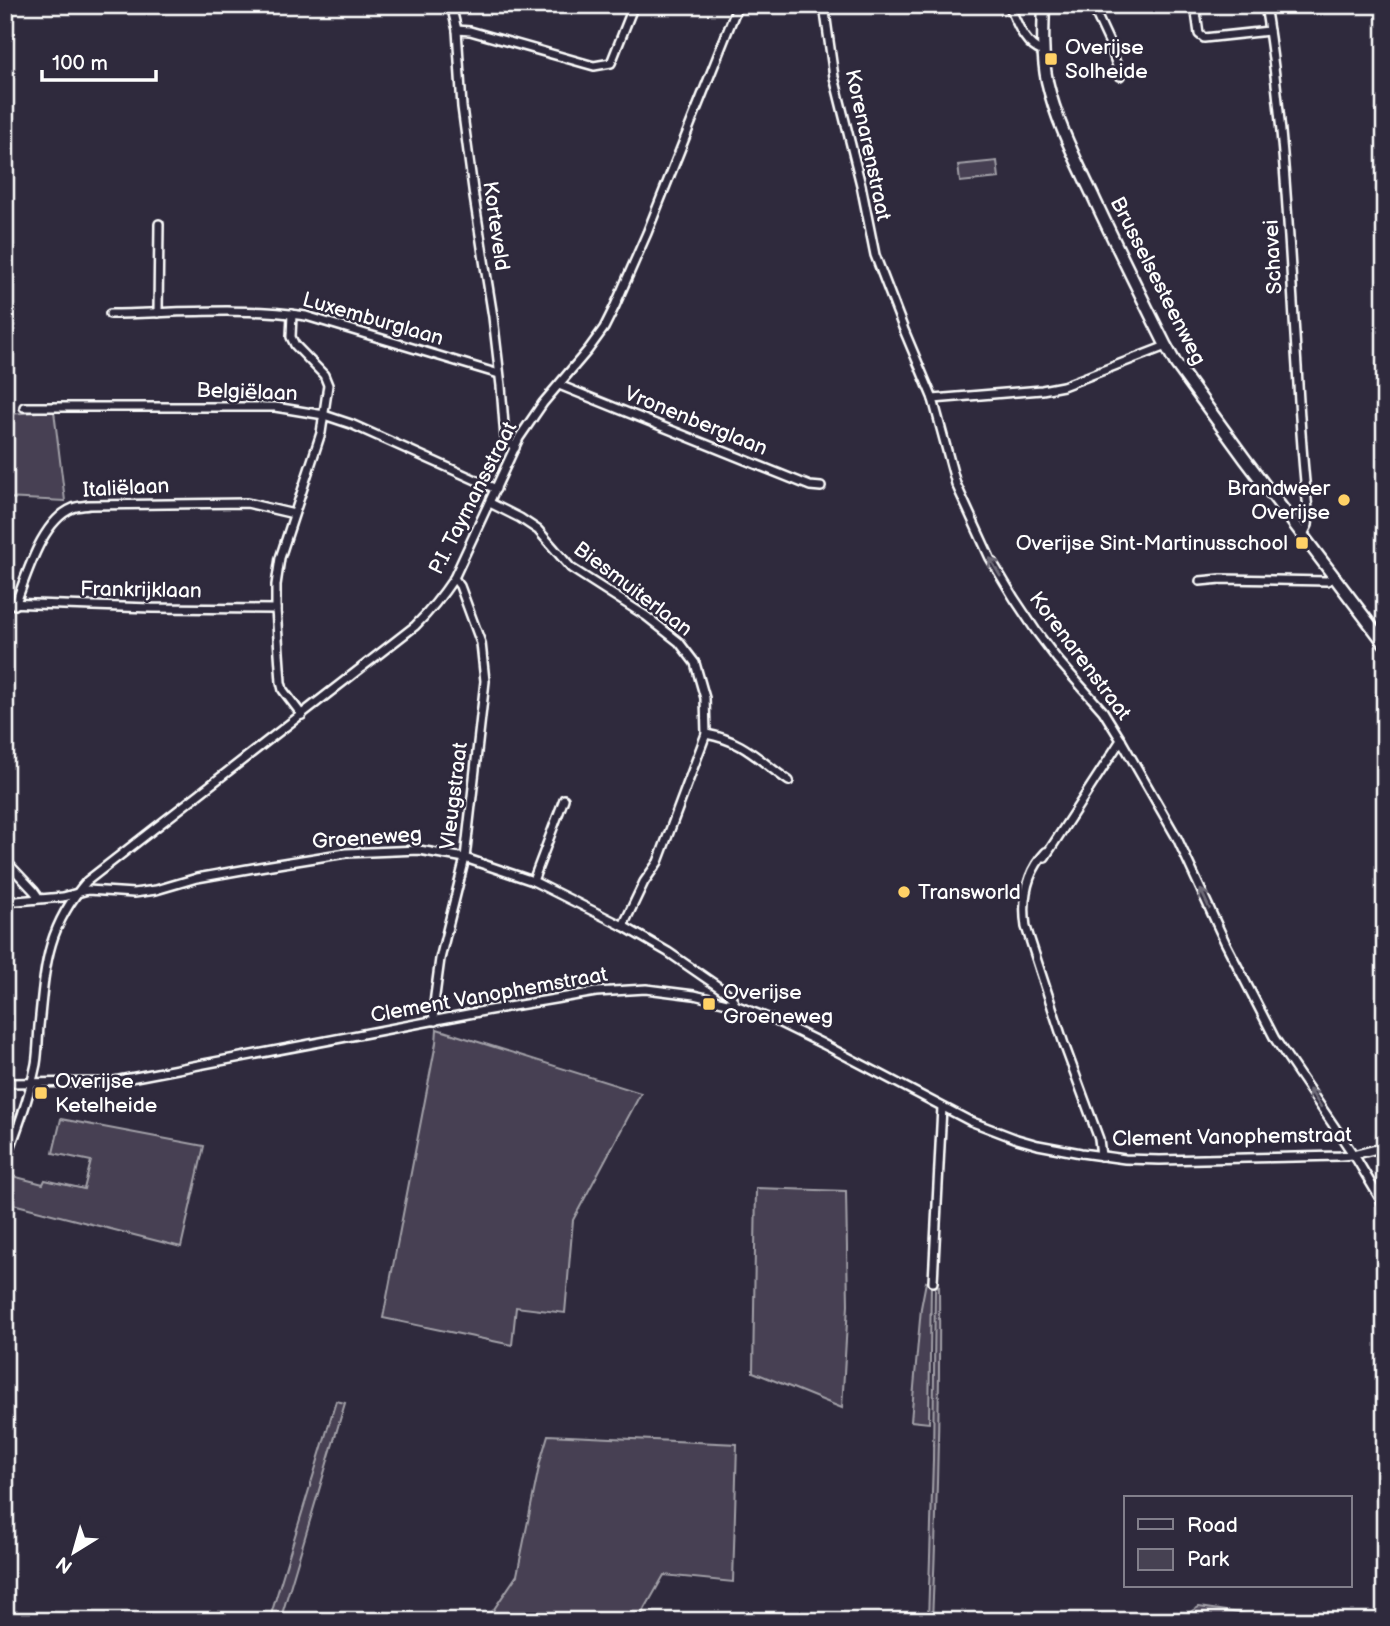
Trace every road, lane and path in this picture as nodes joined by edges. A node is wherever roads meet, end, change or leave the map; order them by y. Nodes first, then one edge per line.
1 (451, 5) edge
2 (634, 5) edge
3 (738, 5) edge
4 (824, 5) edge
5 (1009, 5) edge
6 (1044, 5) edge
7 (1092, 5) edge
8 (1195, 5) edge
9 (1265, 5) edge
10 (457, 30) junction
11 (1269, 31) junction
12 (1043, 52) junction
13 (1120, 76) dead end
14 (159, 224) dead end
15 (158, 313) junction
16 (110, 314) dead end
17 (292, 314) junction
18 (1166, 346) junction
19 (499, 374) junction
20 (559, 385) junction
21 (933, 399) junction
22 (23, 407) dead end
23 (324, 415) junction
24 (515, 448) junction
25 (821, 487) dead end
26 (496, 489) junction
27 (490, 503) junction
28 (1308, 508) junction
29 (294, 514) junction
30 (1293, 523) junction
31 (1303, 535) junction
32 (1335, 577) junction
33 (454, 578) junction
34 (1200, 581) dead end
35 (5, 603) edge
36 (15, 605) junction
37 (276, 609) junction
38 (1385, 644) edge
39 (302, 715) junction
40 (706, 734) junction
41 (1122, 740) junction
42 (789, 781) dead end
43 (564, 799) dead end
44 (465, 858) junction
45 (5, 860) edge
46 (533, 881) junction
47 (76, 893) junction
48 (39, 898) junction
49 (5, 902) edge
50 (623, 926) junction
51 (735, 1005) junction
52 (435, 1021) junction
53 (5, 1083) edge
54 (30, 1084) junction
55 (942, 1107) junction
56 (1385, 1147) edge
57 (1353, 1155) junction
58 (1101, 1156) junction
59 (5, 1162) edge
60 (1385, 1207) edge
61 (933, 1282) dead end

1 - 10 street, Korteveld
2 - 10 street
3 - 20 street, P.I. Taymansstraat
4 - 21 street, Korenarenstraat
5 - 12 street
6 - 12 main road, Brusselsesteenweg
7 - 13 street
8 - 11 street
9 - 11 street, Schavei
10 - 19 street, Korteveld
11 - 28 street, Schavei
12 - 18 main road, Brusselsesteenweg
14 - 15 street
15 - 16 street, Luxemburglaan
15 - 17 street, Luxemburglaan
17 - 19 street, Luxemburglaan
17 - 23 street
18 - 21 street
18 - 30 main road, Brusselsesteenweg
19 - 24 street, Korteveld
20 - 24 street, P.I. Taymansstraat
20 - 25 street, Vronenberglaan
41 -> 21 street, Korenarenstraat
22 - 23 street, Belgiëlaan
23 - 26 street, Belgiëlaan
23 - 29 street
24 - 26 street, P.I. Taymansstraat
26 - 27 street, P.I. Taymansstraat
27 - 33 street, P.I. Taymansstraat
27 - 40 street, Biesmuiterlaan
28 - 30 street
28 - 31 street, Schavei
29 - 36 street, Italiëlaan
29 - 37 street
30 - 31 main road, Brusselsesteenweg
31 - 32 main road, Brusselsesteenweg
32 - 34 street
32 - 38 main road, Brusselsesteenweg
33 - 39 street, P.I. Taymansstraat
33 - 44 street, Vleugstraat
35 - 36 street, Frankrijklaan
36 - 37 street, Frankrijklaan
37 - 39 street
39 - 47 street, P.I. Taymansstraat
40 - 42 street
40 - 50 street, Biesmuiterlaan
57 -> 41 street, Korenarenstraat
41 - 58 street
43 - 46 street
44 - 46 street, Groeneweg
44 - 47 street, Groeneweg
44 - 52 street, Vleugstraat
45 - 48 street
46 - 50 street, Groeneweg
47 - 48 street, Groeneweg
47 - 54 street, P.I. Taymansstraat
48 - 49 street, Groeneweg
50 - 51 street, Groeneweg
51 - 52 street, Clement Vanophemstraat
51 - 55 street, Clement Vanophemstraat
52 - 54 street, Clement Vanophemstraat
53 - 54 street, Clement Vanophemstraat
54 - 59 street, P.I. Taymansstraat
55 - 58 street, Clement Vanophemstraat
55 - 61 street
56 - 57 street, Clement Vanophemstraat
57 - 58 street, Clement Vanophemstraat
57 - 60 street, Korenarenstraat

